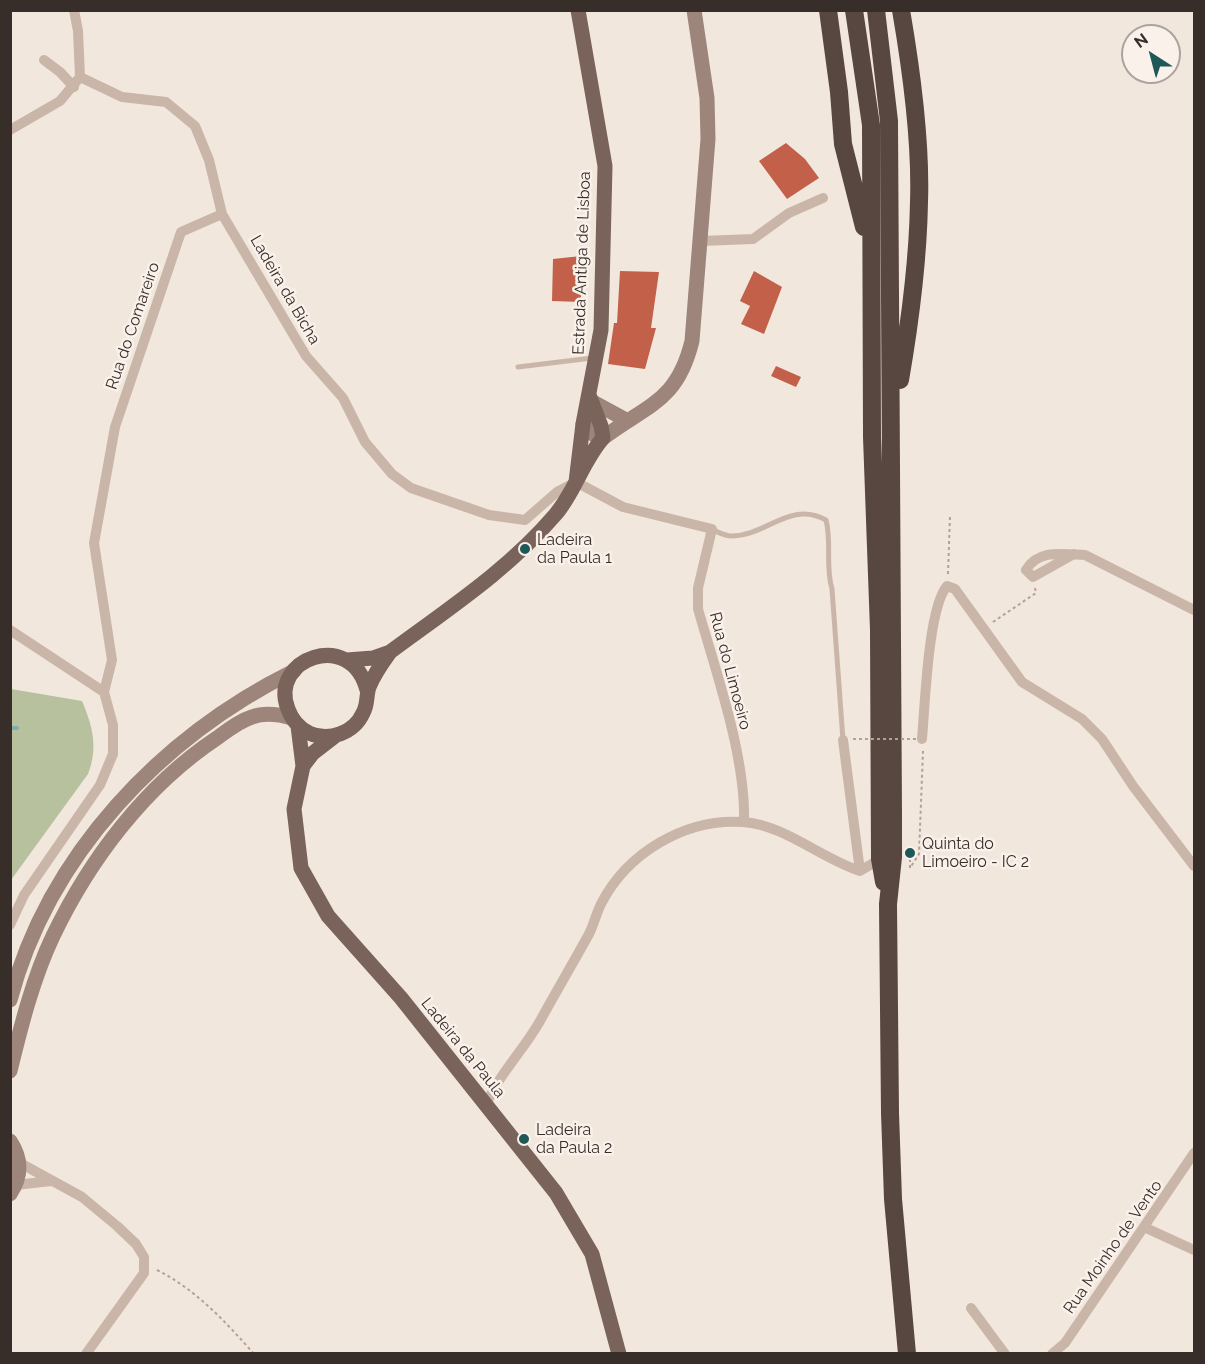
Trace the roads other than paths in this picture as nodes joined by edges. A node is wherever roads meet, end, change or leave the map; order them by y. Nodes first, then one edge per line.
1 (74, 10) edge
2 (578, 10) edge
3 (694, 10) edge
4 (828, 10) edge
5 (876, 10) edge
6 (901, 10) edge
7 (855, 12) edge
8 (44, 60) dead end
9 (80, 77) junction
10 (74, 87) junction
11 (10, 130) edge
12 (822, 198) dead end
13 (222, 214) junction
14 (701, 242) junction
15 (873, 298) junction
16 (597, 357) junction
17 (518, 367) dead end
18 (591, 399) junction
19 (892, 414) junction
20 (628, 421) junction
21 (583, 424) junction
22 (603, 438) junction
23 (576, 482) junction
24 (712, 530) junction
25 (1074, 555) junction
26 (1194, 610) edge
27 (10, 630) edge
28 (390, 652) junction
29 (347, 660) junction
30 (294, 670) junction
31 (367, 690) junction
32 (104, 692) junction
33 (295, 722) junction
34 (336, 736) junction
35 (919, 739) road end
36 (848, 740) joint
37 (303, 766) junction
38 (744, 822) junction
39 (880, 859) junction
40 (1194, 866) edge
41 (860, 871) junction
42 (888, 904) junction
43 (10, 925) edge
44 (10, 1000) edge
45 (10, 1071) edge
46 (486, 1105) junction
47 (10, 1141) edge
48 (1194, 1153) edge
49 (20, 1163) junction
50 (51, 1181) junction
51 (13, 1189) edge
52 (1146, 1228) junction
53 (1194, 1251) edge
54 (971, 1308) dead end
55 (86, 1353) edge
56 (619, 1353) edge
57 (907, 1353) edge
58 (1005, 1353) edge
59 (1052, 1353) edge

1 - 9 street
2 - 16 main road, Estrada Antiga de Lisboa
3 - 14 street
4 - 15 highway
5 - 19 highway
6 - 19 highway
7 - 15 highway
8 - 10 street
9 - 10 street
9 - 13 street
10 - 11 street
12 - 14 street
13 - 23 street, Ladeira da Bicha
13 - 32 street, Rua do Comareiro
14 - 20 street
15 - 39 highway
16 - 17 lane
16 - 18 main road, Estrada Antiga de Lisboa
18 - 20 street
18 - 21 main road, Estrada Antiga de Lisboa
18 - 22 main road
19 - 42 highway
20 - 22 street
21 - 22 street
21 - 23 main road, Estrada Antiga de Lisboa
22 - 23 main road
23 - 24 street
23 - 28 main road
24 - 36 lane
24 - 38 street, Rua do Limoeiro
25 - 25 street
25 - 26 street
27 - 32 street
28 - 29 main road
28 - 31 main road
29 - 30 main road
29 - 31 main road
30 - 33 main road
30 - 44 street
31 - 34 main road
32 - 43 street
33 - 34 main road
33 - 37 main road
33 - 45 street
34 - 37 main road
35 - 40 street
36 - 41 street
37 - 46 main road, Ladeira da Paula
38 - 41 street
38 - 46 street
39 - 41 street
39 - 42 highway
42 - 57 highway
46 - 56 main road, Ladeira da Paula
47 - 49 street
48 - 52 street, Rua Moinho de Vento
49 - 50 street
49 - 51 street
50 - 51 street
50 - 55 street
52 - 53 street
52 - 59 street, Rua Moinho de Vento
54 - 58 street

